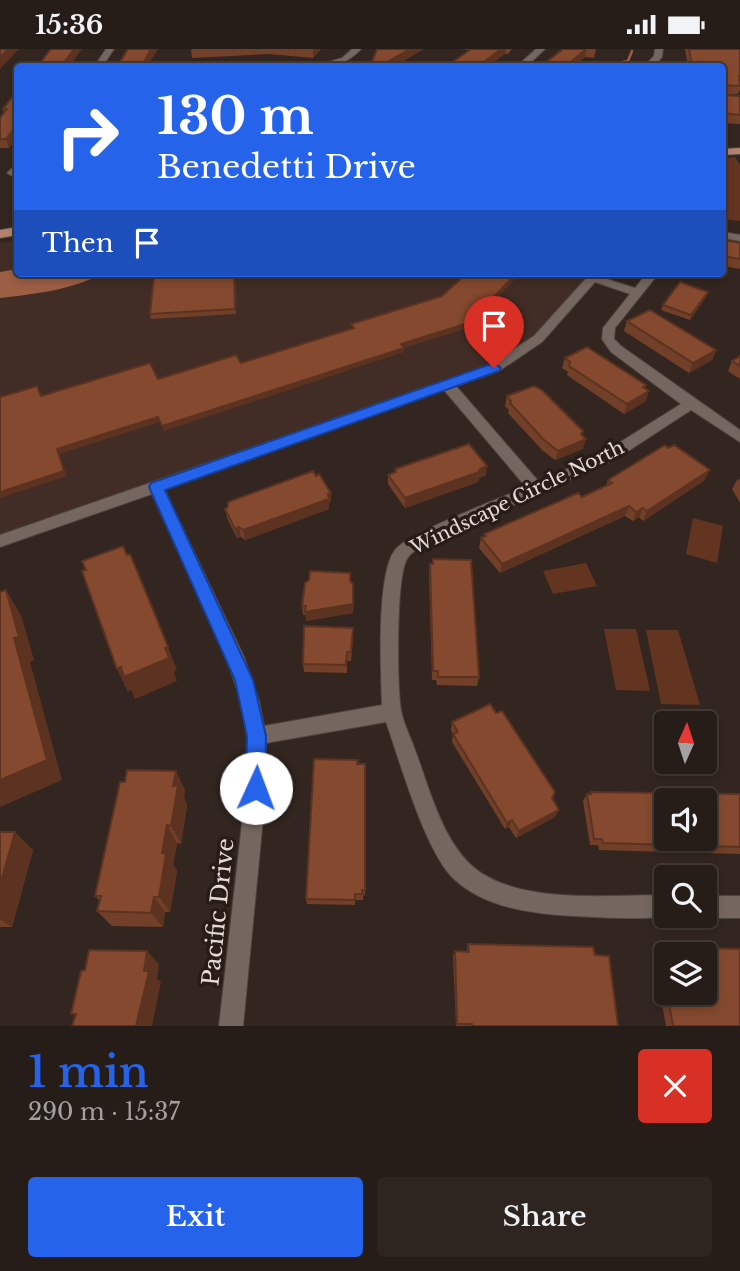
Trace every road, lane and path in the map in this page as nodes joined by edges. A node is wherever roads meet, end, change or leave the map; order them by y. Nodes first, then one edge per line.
1 (357, 49) edge
2 (541, 49) edge
3 (333, 63) edge
4 (525, 63) edge
5 (593, 277) edge
6 (600, 277) edge
7 (650, 277) edge
8 (637, 293) junction
9 (448, 386) junction
10 (691, 404) junction
11 (740, 437) edge
12 (156, 487) junction
13 (537, 490) junction
14 (0, 541) edge
15 (392, 712) junction
16 (256, 736) junction
17 (654, 906) edge
18 (717, 907) edge
19 (740, 908) edge
20 (231, 1026) edge

1 - 3 street
2 - 4 street
5 - 9 street
6 - 8 street
7 - 8 street
8 - 10 street
9 - 12 street
9 - 13 street
10 - 11 street
10 - 13 street, Windscape Circle North
12 - 14 street
12 - 16 street, Pacific Drive
13 - 15 street, Windscape Circle North
15 - 16 street
15 - 17 street, Windscape Circle North
16 - 20 street, Pacific Drive
18 - 19 street

